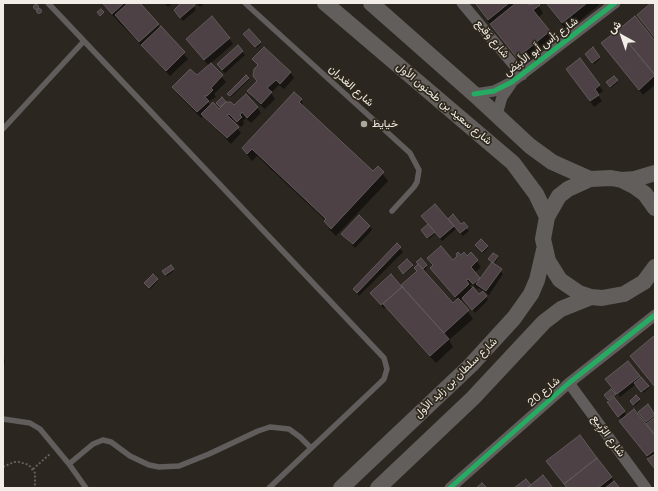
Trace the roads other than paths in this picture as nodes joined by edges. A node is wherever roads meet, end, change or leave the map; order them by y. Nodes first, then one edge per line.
1 (48, 3) edge
2 (245, 3) edge
3 (326, 3) edge
4 (371, 3) edge
5 (462, 3) edge
6 (615, 3) edge
7 (84, 41) junction
8 (522, 75) junction
9 (512, 82) junction
10 (474, 94) junction
11 (497, 115) junction
12 (3, 129) edge
13 (655, 173) edge
14 (590, 179) junction
15 (622, 180) junction
16 (655, 208) edge
17 (392, 211) dead end
18 (547, 217) junction
19 (544, 250) junction
20 (655, 267) edge
21 (591, 296) junction
22 (655, 315) edge
23 (569, 383) junction
24 (3, 419) edge
25 (311, 448) junction
26 (69, 464) junction
27 (86, 488) edge
28 (268, 488) edge
29 (341, 488) edge
30 (378, 488) edge
31 (450, 488) edge
32 (646, 488) edge

1 - 7 lane
2 - 17 lane, شارع الغدران
3 - 18 main road, شارع سعيد بن طحنون الأول
4 - 10 main road
5 - 8 street, شارع وَقيع
6 - 8 street, شارع رَأس أَبو الأَبيَض
7 - 12 lane
7 - 25 lane
8 - 9 street, شارع رَأس أَبو الأَبيَض
9 - 10 street, شارع رَأس أَبو الأَبيَض
9 - 11 street, شارع رَأس أَبو الأَبيَض
10 - 11 main road
11 - 14 main road
13 - 15 main road
14 - 15 main road
14 - 18 main road
15 - 16 main road
18 - 19 main road, شارع سلطان بن زايد الأول
19 - 21 main road
19 - 29 main road, شارع سلطان بن زايد الأول
20 - 21 main road
21 - 30 main road
22 - 23 street, شارع 20
23 - 31 street, شارع 20
23 - 32 street, شارع الرَّبِيع
24 - 26 lane
25 - 26 lane
25 - 28 lane
26 - 27 lane

